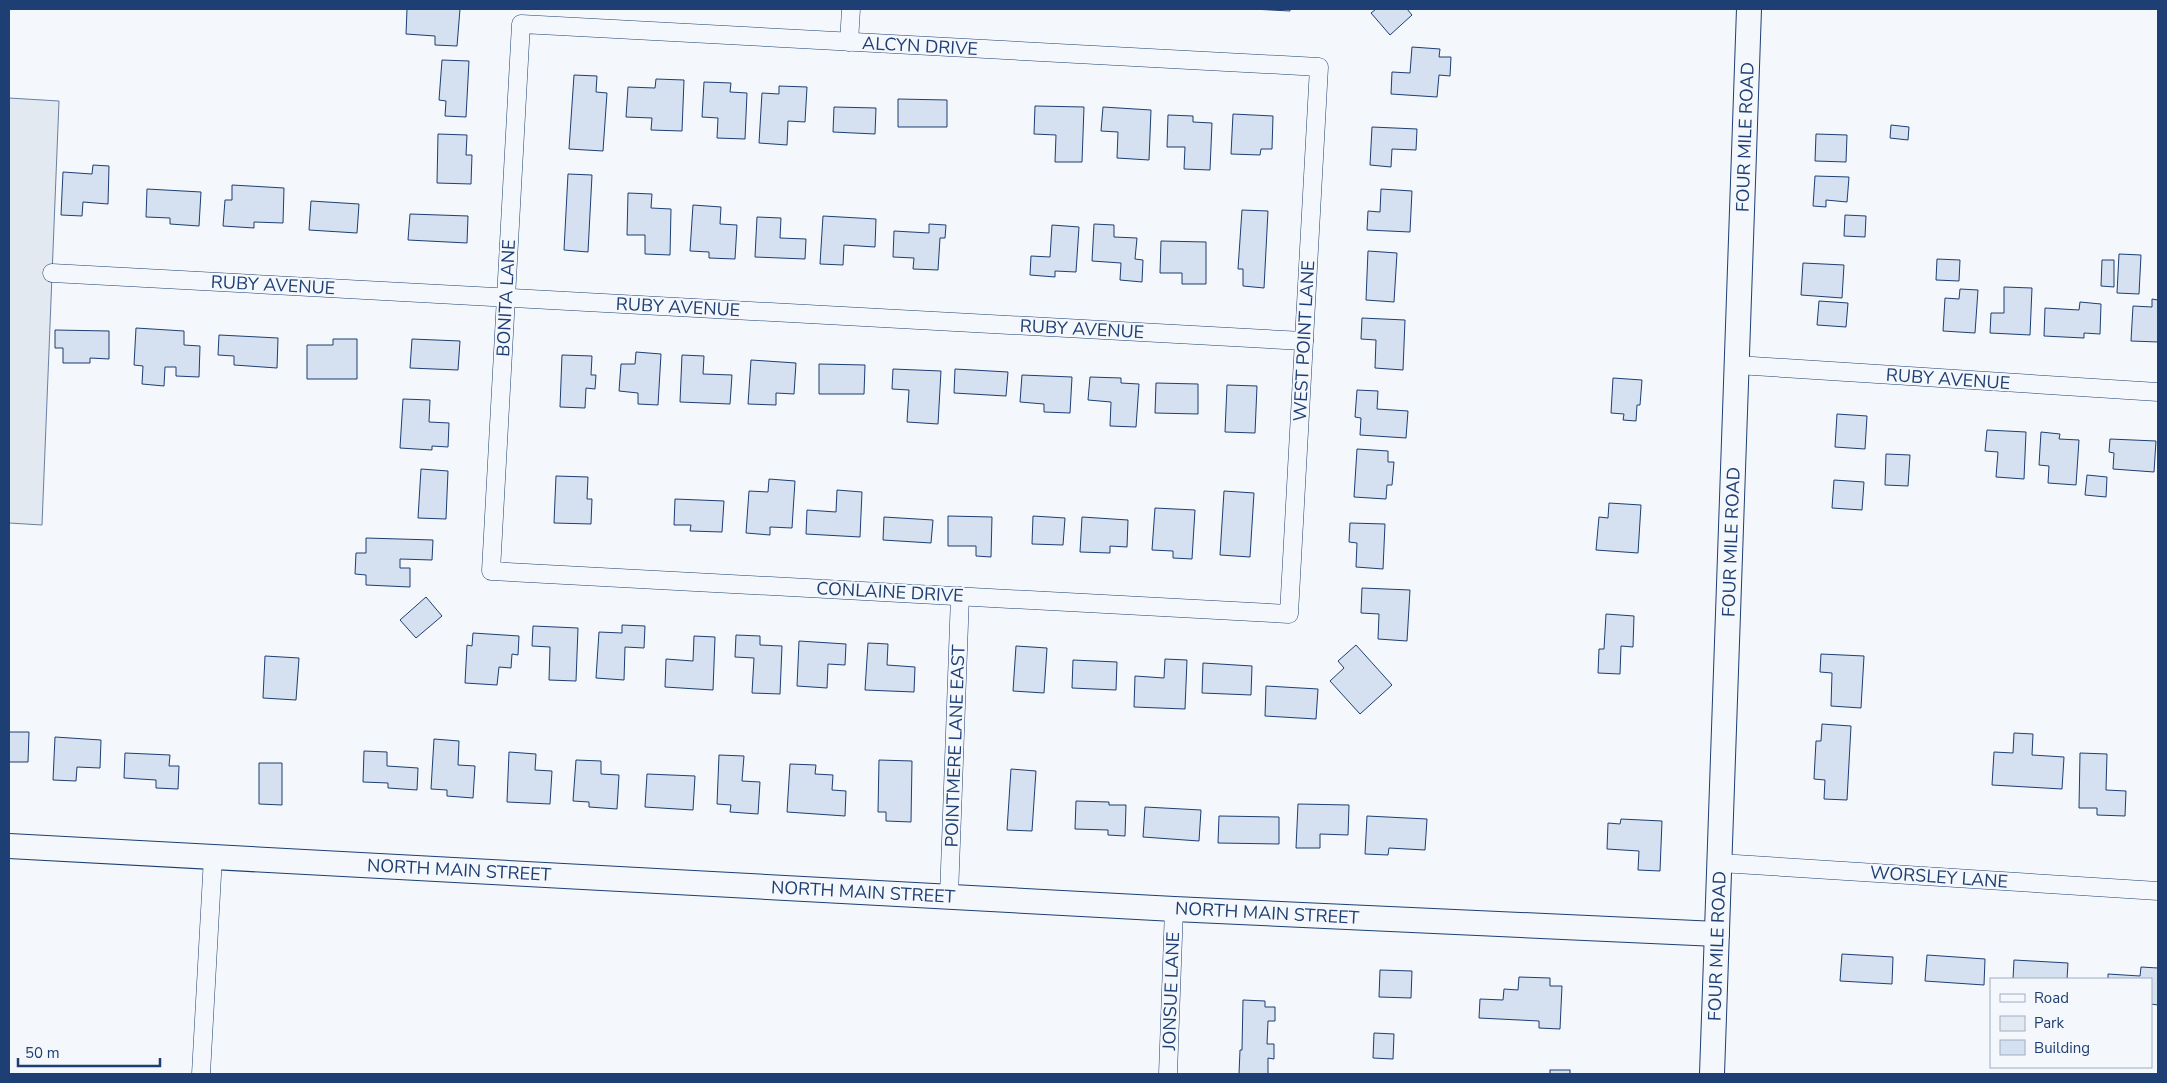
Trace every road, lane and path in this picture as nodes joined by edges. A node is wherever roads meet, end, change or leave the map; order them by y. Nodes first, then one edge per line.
1 (851, 9) edge
2 (1749, 9) edge
3 (521, 24) joint
4 (849, 42) junction
5 (1319, 67) joint
6 (52, 273) dead end
7 (505, 298) junction
8 (1304, 340) junction
9 (1738, 366) junction
10 (2158, 392) edge
11 (491, 571) joint
12 (960, 596) junction
13 (1289, 614) joint
14 (9, 846) edge
15 (213, 856) junction
16 (1720, 862) junction
17 (2158, 891) edge
18 (949, 896) junction
19 (1174, 909) junction
20 (1717, 934) junction
21 (201, 1074) edge
22 (1168, 1074) edge
23 (1712, 1074) edge

1 - 4 street
2 - 9 main road, FOUR MILE ROAD
3 - 4 street, ALCYN DRIVE
3 - 7 street, BONITA LANE
4 - 5 street, ALCYN DRIVE
5 - 8 street, WEST POINT LANE
6 - 7 street, RUBY AVENUE
7 - 8 street, RUBY AVENUE
7 - 11 street, BONITA LANE
8 - 13 street, WEST POINT LANE
9 - 10 street, RUBY AVENUE
9 - 16 main road, FOUR MILE ROAD
11 - 12 street, CONLAINE DRIVE
12 - 13 street, CONLAINE DRIVE
12 - 18 street, POINTMERE LANE EAST
14 - 15 main road, NORTH MAIN STREET
15 - 18 main road, NORTH MAIN STREET
15 - 21 street
16 - 17 street, WORSLEY LANE
16 - 20 main road, FOUR MILE ROAD
18 - 19 main road, NORTH MAIN STREET
19 - 20 main road, NORTH MAIN STREET
19 - 22 street, JONSUE LANE
20 - 23 main road, FOUR MILE ROAD

